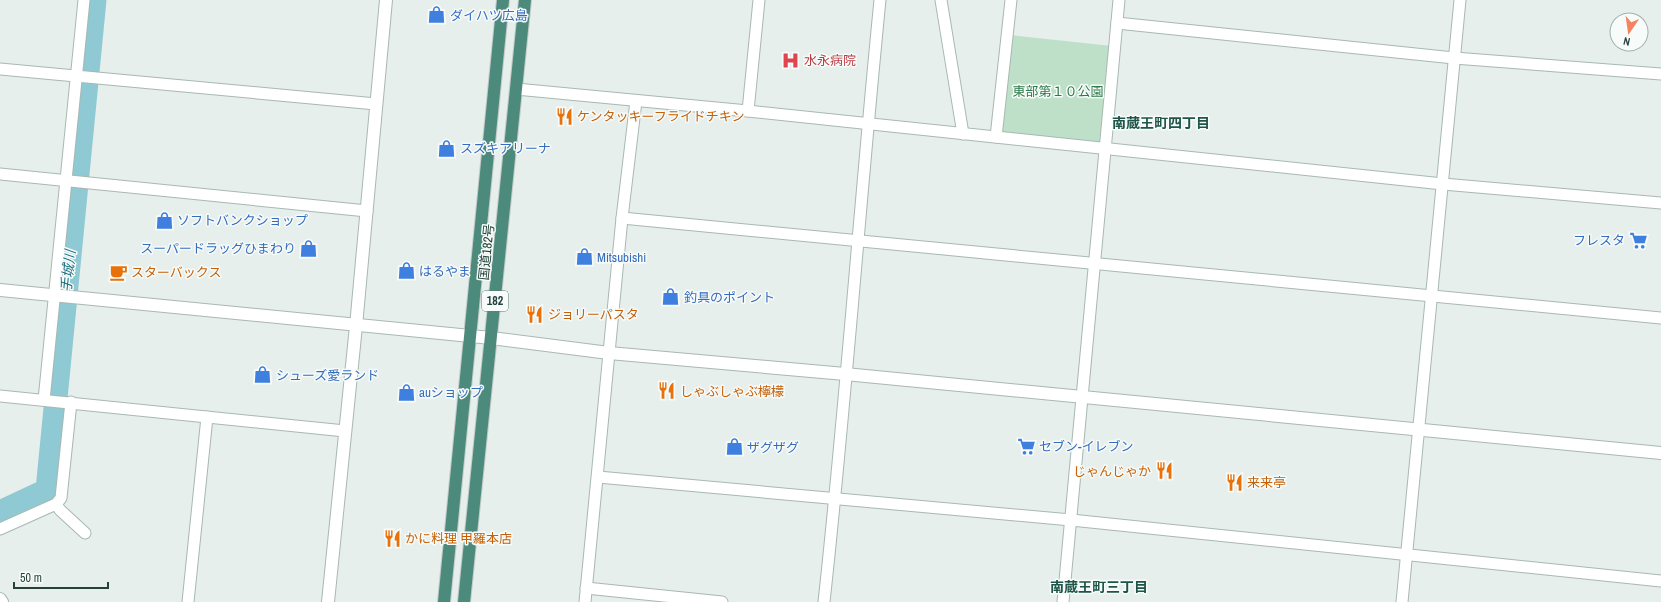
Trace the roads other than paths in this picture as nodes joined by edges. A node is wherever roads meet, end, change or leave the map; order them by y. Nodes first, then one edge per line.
1 (84, 0) edge
2 (386, 0) edge
3 (503, 0) edge
4 (525, 0) edge
5 (759, 0) edge
6 (880, 0) edge
7 (941, 0) edge
8 (1011, 0) edge
9 (1119, 0) edge
10 (1460, 0) edge
11 (1117, 23) junction
12 (1454, 58) junction
13 (0, 69) edge
14 (1661, 74) edge
15 (79, 76) junction
16 (516, 89) junction
17 (636, 101) junction
18 (376, 104) junction
19 (748, 111) junction
20 (868, 124) junction
21 (963, 134) junction
22 (996, 137) junction
23 (1106, 148) junction
24 (0, 174) edge
25 (68, 181) junction
26 (1443, 184) junction
27 (1661, 203) edge
28 (367, 211) junction
29 (622, 218) junction
30 (859, 240) junction
31 (1095, 263) junction
32 (0, 290) edge
33 (56, 296) junction
34 (1430, 297) junction
35 (1661, 318) edge
36 (356, 326) junction
37 (469, 336) junction
38 (491, 338) junction
39 (609, 353) junction
40 (846, 374) junction
41 (0, 396) edge
42 (1083, 397) junction
43 (47, 400) junction
44 (68, 402) junction
45 (207, 417) junction
46 (1420, 428) junction
47 (345, 430) junction
48 (1661, 453) edge
49 (598, 477) junction
50 (835, 499) junction
51 (56, 504) junction
52 (1071, 520) junction
53 (0, 529) edge
54 (85, 533) dead end
55 (1407, 554) junction
56 (1661, 581) edge
57 (586, 588) junction
58 (0, 599) edge
59 (2, 602) edge
60 (188, 602) edge
61 (328, 602) edge
62 (444, 602) edge
63 (464, 602) edge
64 (585, 602) edge
65 (722, 602) edge
66 (824, 602) edge
67 (1063, 602) edge
68 (1402, 602) edge

1 - 15 street
2 - 18 street
3 - 37 highway, 国道182号 / 182
4 - 16 highway, 国道182号 / 182
5 - 19 street
6 - 20 street
7 - 21 street
8 - 22 street
9 - 11 street
10 - 12 street
11 - 12 street
11 - 23 street
12 - 14 street
12 - 26 street
13 - 15 street
15 - 18 street
15 - 25 street
16 - 17 street
16 - 38 highway, 国道182号 / 182
17 - 19 street
17 - 29 street
18 - 28 street
19 - 20 street
20 - 21 street
20 - 30 street
21 - 22 street
22 - 23 street
23 - 26 street
23 - 31 street
24 - 25 street
25 - 28 street
25 - 33 street
26 - 27 street
26 - 34 street
28 - 36 street
29 - 30 street
29 - 39 street
30 - 31 street
30 - 40 street
31 - 34 street
31 - 42 street
32 - 33 street
33 - 36 street
33 - 43 street
34 - 35 street
34 - 46 street
36 - 37 street
36 - 47 street
37 - 38 street
37 - 62 highway, 国道182号 / 182
38 - 39 street
38 - 63 highway, 国道182号 / 182
39 - 40 street
39 - 49 street
40 - 42 street
40 - 50 street
41 - 43 street
42 - 46 street
42 - 52 street
43 - 44 street
44 - 45 street
44 - 51 street
45 - 47 street
45 - 60 street
46 - 48 street
46 - 55 street
47 - 61 street
49 - 50 street
49 - 57 street
50 - 52 street
50 - 66 street
51 - 53 street
51 - 54 street
52 - 55 street
52 - 67 street
55 - 56 street
55 - 68 street
57 - 64 street
57 - 65 street
58 - 59 street

